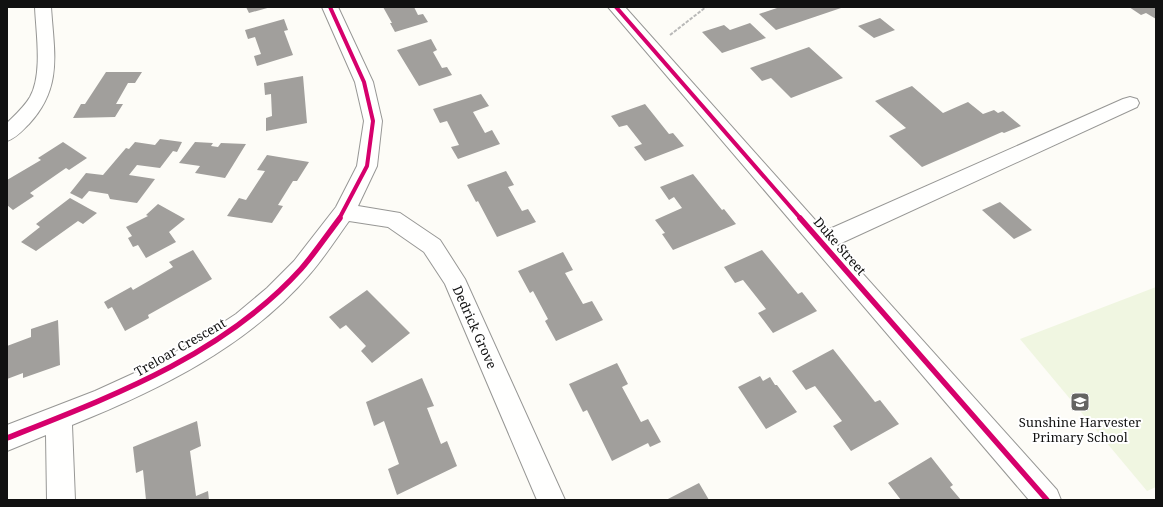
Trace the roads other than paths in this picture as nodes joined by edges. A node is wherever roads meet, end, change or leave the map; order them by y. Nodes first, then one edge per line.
1 (43, 7) edge
2 (330, 7) edge
3 (616, 7) edge
4 (1130, 103) dead end
5 (7, 134) edge
6 (344, 212) junction
7 (822, 242) junction
8 (59, 418) junction
9 (7, 438) edge
10 (61, 500) edge
11 (550, 500) edge
12 (1047, 500) edge

1 - 5 street
2 - 6 street, Treloar Crescent
3 - 7 street, Duke Street
4 - 7 street
6 - 8 street, Treloar Crescent
6 - 11 street, Dedrick Grove
7 - 12 street, Duke Street
8 - 9 street, Treloar Crescent
8 - 10 street

